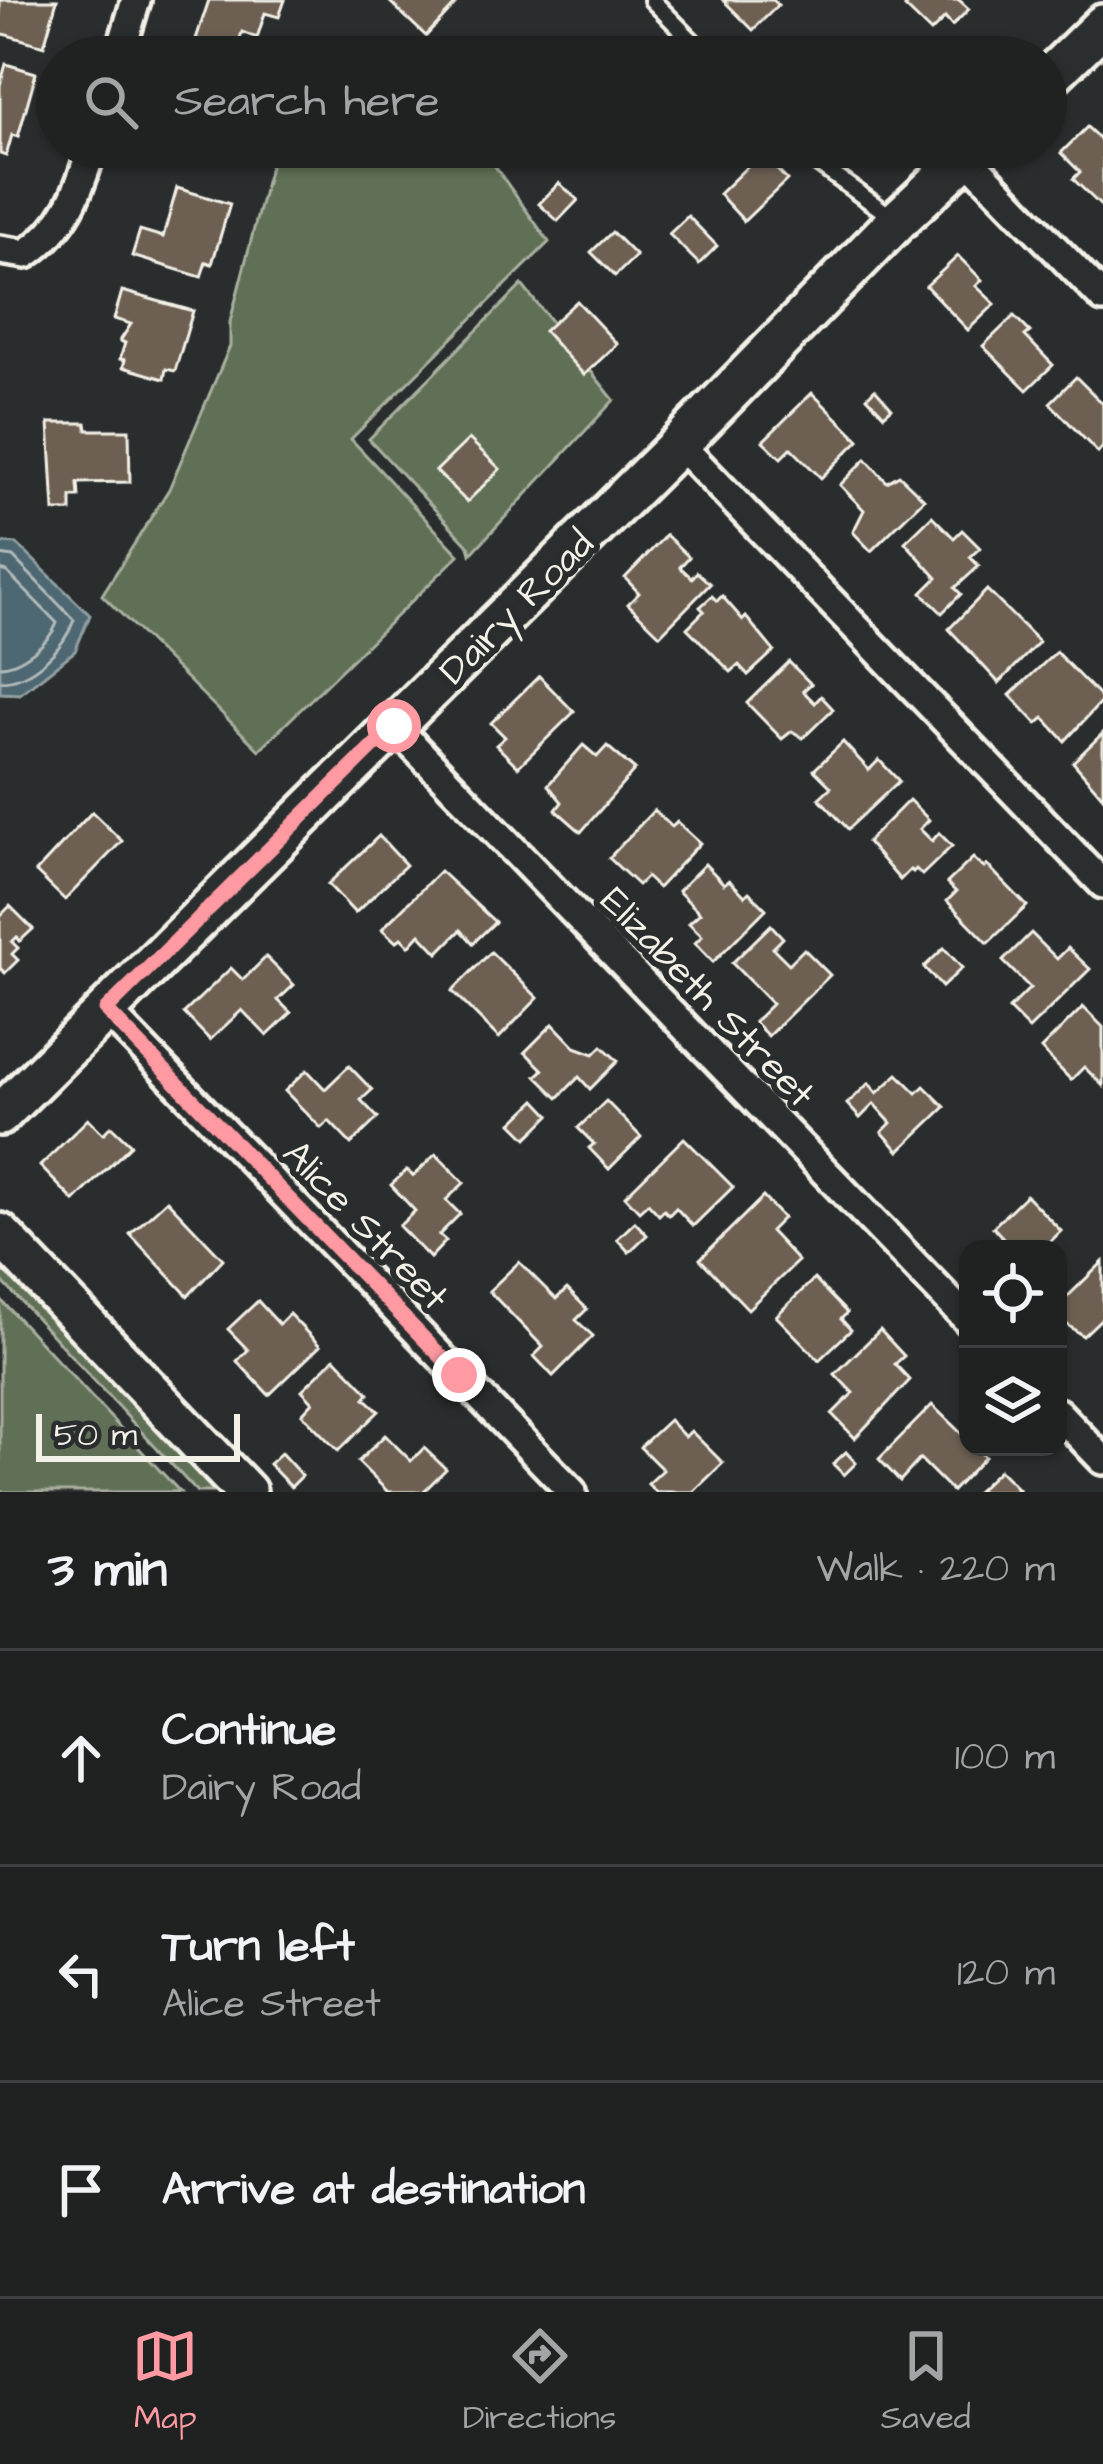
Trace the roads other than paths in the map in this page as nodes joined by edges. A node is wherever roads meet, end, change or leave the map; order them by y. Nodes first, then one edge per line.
1 (136, 0) edge
2 (652, 0) edge
3 (1103, 25) edge
4 (125, 36) edge
5 (687, 36) edge
6 (1067, 60) edge
7 (86, 168) edge
8 (824, 168) edge
9 (954, 168) edge
10 (985, 168) edge
11 (897, 221) junction
12 (13, 252) edge
13 (1103, 298) edge
14 (679, 444) junction
15 (394, 726) junction
16 (1103, 884) edge
17 (106, 1010) junction
18 (0, 1115) edge
19 (0, 1234) edge
20 (959, 1311) edge
21 (1067, 1422) edge
22 (1103, 1460) edge
23 (239, 1490) edge
24 (572, 1492) edge

1 - 4 street
2 - 5 lane
3 - 6 street
7 - 12 street
8 - 11 lane
9 - 11 street, Dairy Road
10 - 13 street
11 - 14 street, Dairy Road
14 - 15 street, Dairy Road
14 - 16 street
15 - 17 street, Dairy Road
15 - 20 street, Elizabeth Street
17 - 18 street, Dairy Road
17 - 24 street, Alice Street
19 - 23 street
21 - 22 street

